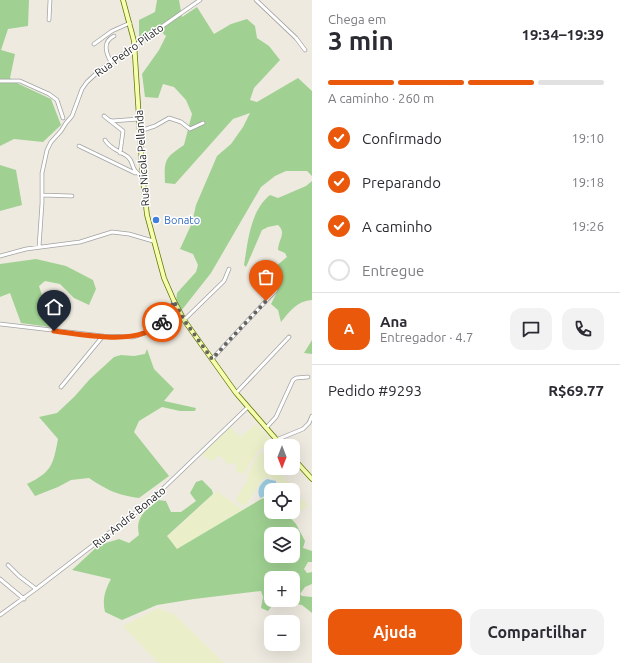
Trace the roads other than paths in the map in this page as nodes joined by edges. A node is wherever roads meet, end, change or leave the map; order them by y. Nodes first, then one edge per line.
1 (50, 0) edge
2 (123, 0) edge
3 (200, 0) edge
4 (256, 0) edge
5 (49, 20) dead end
6 (130, 23) junction
7 (114, 36) dead end
8 (94, 44) dead end
9 (135, 45) junction
10 (305, 50) dead end
11 (111, 62) junction
12 (0, 81) edge
13 (104, 116) dead end
14 (64, 118) dead end
15 (139, 119) junction
16 (109, 120) junction
17 (203, 123) dead end
18 (140, 131) junction
19 (105, 140) dead end
20 (79, 146) dead end
21 (120, 153) junction
22 (135, 172) junction
23 (143, 177) junction
24 (42, 195) junction
25 (72, 196) dead end
26 (153, 241) junction
27 (39, 247) junction
28 (0, 256) edge
29 (229, 269) dead end
30 (276, 290) dead end
31 (174, 301) junction
32 (180, 313) junction
33 (168, 318) junction
34 (184, 320) junction
35 (0, 324) edge
36 (103, 336) junction
37 (289, 337) dead end
38 (212, 359) junction
39 (308, 377) dead end
40 (61, 387) dead end
41 (236, 392) junction
42 (248, 407) junction
43 (312, 416) edge
44 (266, 428) junction
45 (275, 439) edge
46 (278, 439) edge
47 (300, 466) edge
48 (312, 479) edge
49 (8, 565) dead end
50 (0, 579) edge
51 (36, 589) junction
52 (24, 599) junction
53 (0, 615) edge

1 - 5 street
2 - 6 main road, Rua Nicola Pellanda
3 - 9 street, Rua Pedro Pilato
4 - 10 street
6 - 8 street
6 - 9 main road, Rua Nicola Pellanda
7 - 11 street
9 - 11 street, Rua Pedro Pilato
9 - 15 main road, Rua Nicola Pellanda
11 - 24 street, Rua Pedro Pilato
12 - 14 street
13 - 16 street
15 - 16 street
15 - 18 main road, Rua Nicola Pellanda
16 - 21 street
17 - 18 street
18 - 23 main road, Rua Nicola Pellanda
19 - 21 street
20 - 22 street
21 - 22 street
22 - 23 street
23 - 26 main road, Rua Nicola Pellanda
24 - 25 street
24 - 27 street, Rua Pedro Pilato
26 - 27 street
26 - 31 main road, Rua Nicola Pellanda
27 - 28 street
29 - 34 street
30 - 38 street
31 - 32 main road, Rua Nicola Pellanda
31 - 33 street
32 - 33 street
32 - 34 main road, Rua Nicola Pellanda
33 - 36 street
34 - 38 main road, Rua Nicola Pellanda
35 - 36 street
36 - 40 street
37 - 41 street
38 - 41 main road, Rua Nicola Pellanda
39 - 44 street
41 - 42 main road, Rua Nicola Pellanda
42 - 44 main road, Rua Nicola Pellanda
42 - 51 street, Rua André Bonato
43 - 46 street
44 - 45 main road, Rua Nicola Pellanda
47 - 48 main road
49 - 51 street
50 - 52 street
51 - 52 street, Rua André Bonato
52 - 53 street, Rua André Bonato

